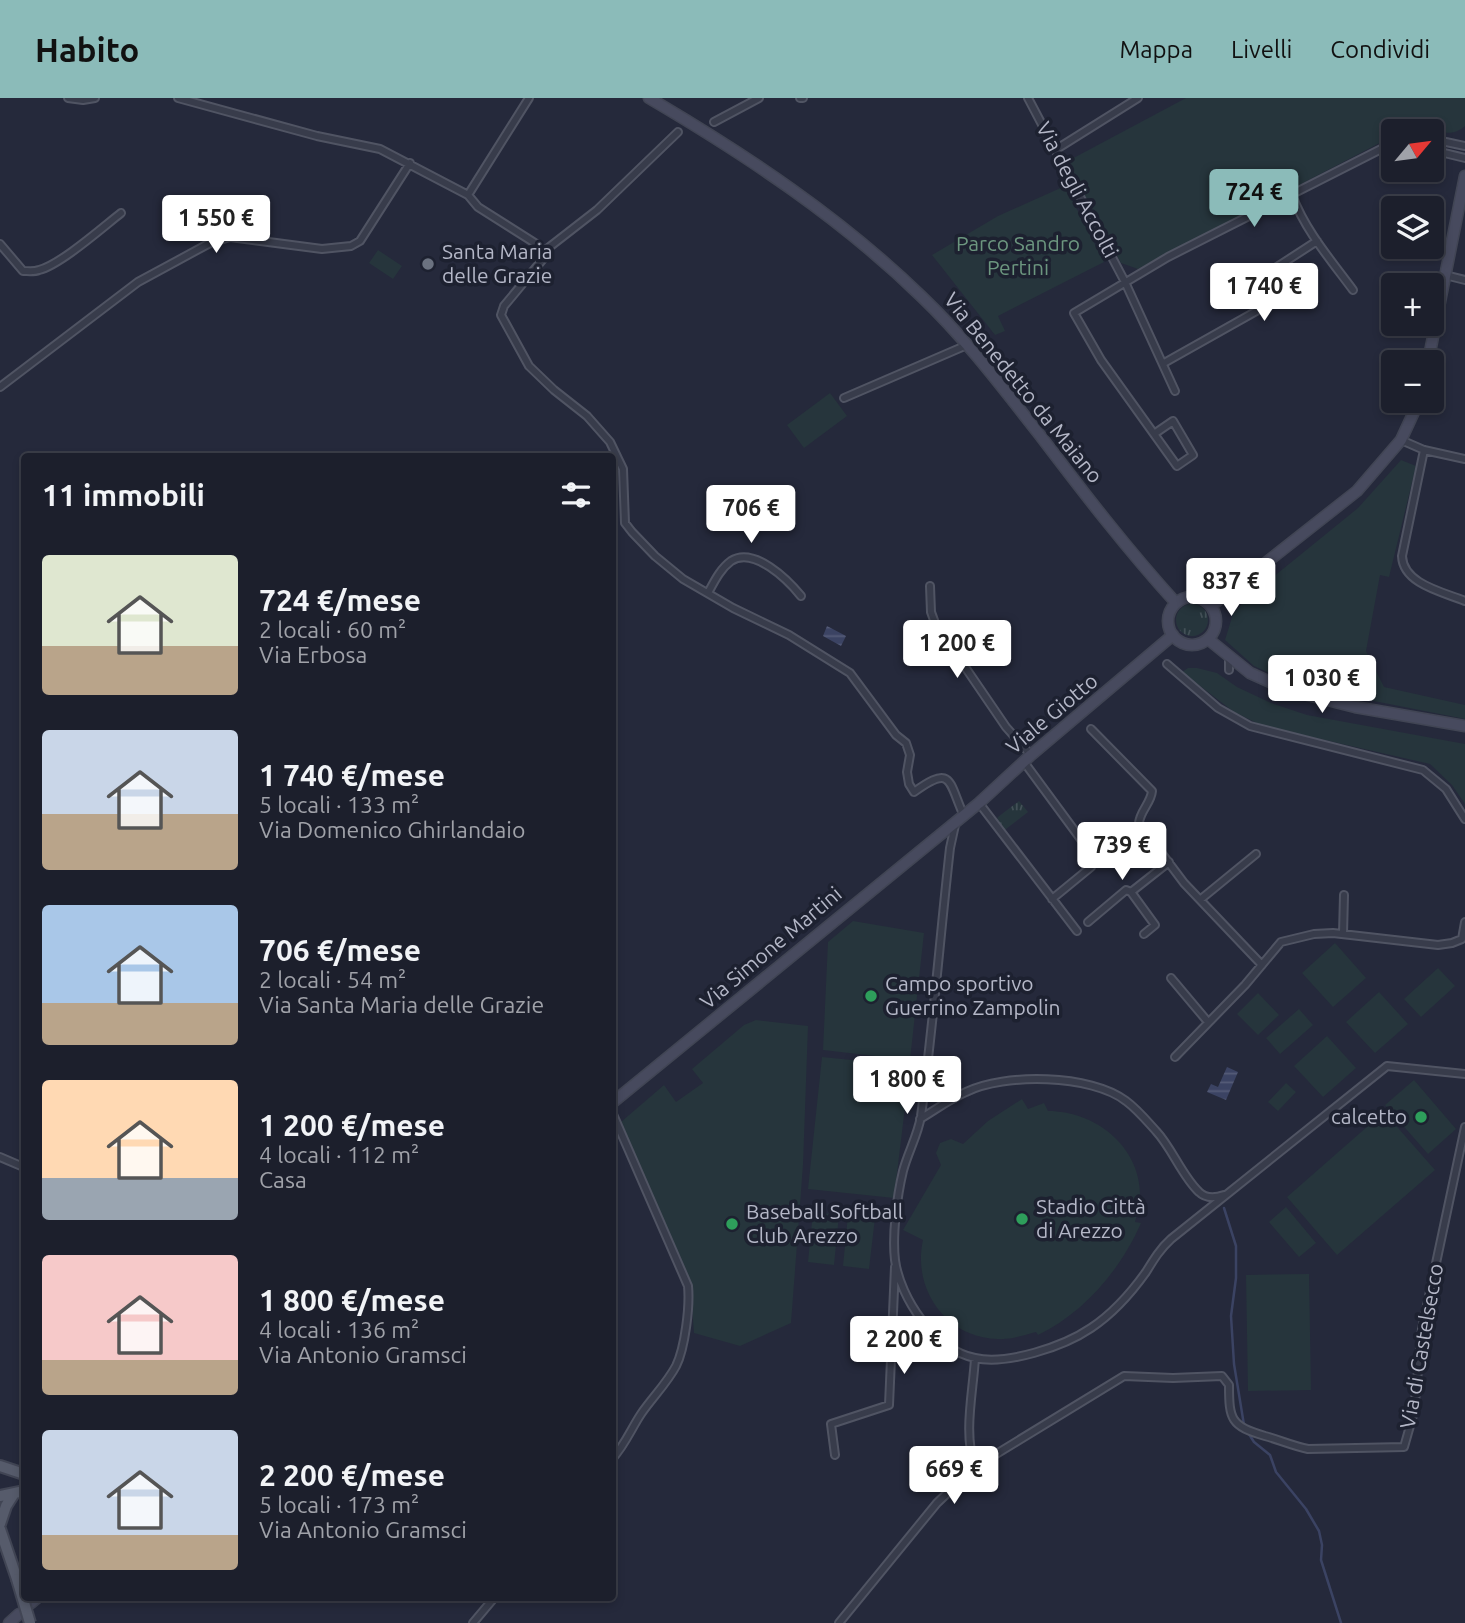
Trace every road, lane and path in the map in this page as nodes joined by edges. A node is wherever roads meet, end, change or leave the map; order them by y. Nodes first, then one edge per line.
1 (68, 98) edge
2 (95, 98) edge
3 (178, 98) edge
4 (529, 98) edge
5 (649, 98) edge
6 (759, 98) edge
7 (1028, 98) edge
8 (1138, 98) edge
9 (713, 122) dead end
10 (678, 132) dead end
11 (1444, 142) edge
12 (1465, 146) edge
13 (1055, 150) junction
14 (1381, 150) edge
15 (1444, 153) edge
16 (1465, 158) edge
17 (410, 163) junction
18 (1465, 176) edge
19 (468, 195) junction
20 (1292, 195) junction
21 (121, 213) dead end
22 (1317, 241) junction
23 (0, 244) edge
24 (543, 253) junction
25 (1445, 275) junction
26 (1465, 280) edge
27 (1125, 282) junction
28 (1353, 290) dead end
29 (967, 345) junction
30 (1430, 350) edge
31 (1164, 363) junction
32 (0, 387) edge
33 (1175, 391) dead end
34 (844, 398) dead end
35 (1413, 413) edge
36 (1154, 434) junction
37 (1401, 440) junction
38 (1423, 450) junction
39 (1465, 459) edge
40 (930, 586) dead end
41 (708, 593) junction
42 (801, 596) dead end
43 (1465, 601) edge
44 (1176, 603) junction
45 (1211, 606) junction
46 (1173, 635) junction
47 (1208, 639) junction
48 (1229, 657) junction
49 (1167, 664) dead end
50 (1229, 670) dead end
51 (1465, 726) edge
52 (1091, 729) dead end
53 (1027, 758) junction
54 (979, 803) junction
55 (960, 819) junction
56 (1465, 819) edge
57 (1091, 853) dead end
58 (1256, 854) dead end
59 (1169, 862) junction
60 (1091, 867) dead end
61 (1131, 892) junction
62 (1344, 895) dead end
63 (1201, 899) junction
64 (1052, 900) junction
65 (1087, 922) dead end
66 (1465, 922) edge
67 (1077, 931) dead end
68 (1144, 933) dead end
69 (1343, 934) junction
70 (1262, 965) junction
71 (1171, 978) dead end
72 (1208, 1022) junction
73 (1175, 1057) dead end
74 (1465, 1074) edge
75 (616, 1100) edge
76 (920, 1119) junction
77 (616, 1121) edge
78 (1465, 1128) edge
79 (0, 1157) edge
80 (21, 1166) edge
81 (1232, 1191) junction
82 (895, 1261) junction
83 (975, 1358) junction
84 (616, 1454) edge
85 (835, 1455) dead end
86 (0, 1466) edge
87 (975, 1467) junction
88 (19, 1473) edge
89 (0, 1475) edge
90 (19, 1493) edge
91 (0, 1496) edge
92 (0, 1527) edge
93 (21, 1592) edge
94 (24, 1601) edge
95 (491, 1601) edge
96 (19, 1614) dead end
97 (9, 1623) edge
98 (30, 1623) edge
99 (473, 1623) edge
100 (839, 1623) edge

1 - 2 street
3 - 17 street
4 - 19 street
5 - 29 street, Via Benedetto da Maiano
6 - 9 street
7 - 13 street, Via degli Accolti
8 - 13 street
10 - 24 street
11 - 12 street
13 - 27 street, Via degli Accolti
14 - 20 street
15 - 16 street
17 - 19 street
17 - 32 street
18 - 25 street
19 - 24 street
20 - 22 street
20 - 27 street
21 - 23 street
22 - 28 street
22 - 31 street
24 - 41 street
25 - 26 street
25 - 30 street
27 - 31 street, Via degli Accolti
27 - 36 street
29 - 34 street
29 - 44 street, Via Benedetto da Maiano
31 - 33 street, Via degli Accolti
35 - 37 street
36 - 36 street
37 - 38 street
37 - 45 street
38 - 39 street
38 - 43 street
40 - 53 street
41 - 42 street
41 - 55 street
44 - 45 street
44 - 46 street
45 - 47 street
46 - 47 street
46 - 53 street, Viale Giotto
47 - 48 street
48 - 50 street
48 - 51 street
49 - 56 street
52 - 59 street
53 - 54 street, Viale Giotto
53 - 57 street
54 - 55 street, Viale Giotto
54 - 64 street
55 - 75 street, Via Simone Martini
55 - 76 street
58 - 63 street
59 - 61 street
59 - 63 street
60 - 64 street
61 - 65 street
61 - 68 street
62 - 69 street
63 - 70 street
64 - 67 street
66 - 69 street
69 - 70 street
70 - 72 street
71 - 72 street
72 - 73 street
74 - 81 street
76 - 81 street
76 - 82 street
77 - 84 street
78 - 87 street, Via di Castelsecco
79 - 80 street
81 - 83 street
82 - 83 street
82 - 85 street
83 - 87 street
86 - 88 main road
87 - 100 street, Via di Castelsecco
88 - 89 main road
90 - 91 main road
90 - 92 main road
92 - 93 main road, bridge
94 - 98 main road, bridge
95 - 99 street
96 - 97 street

